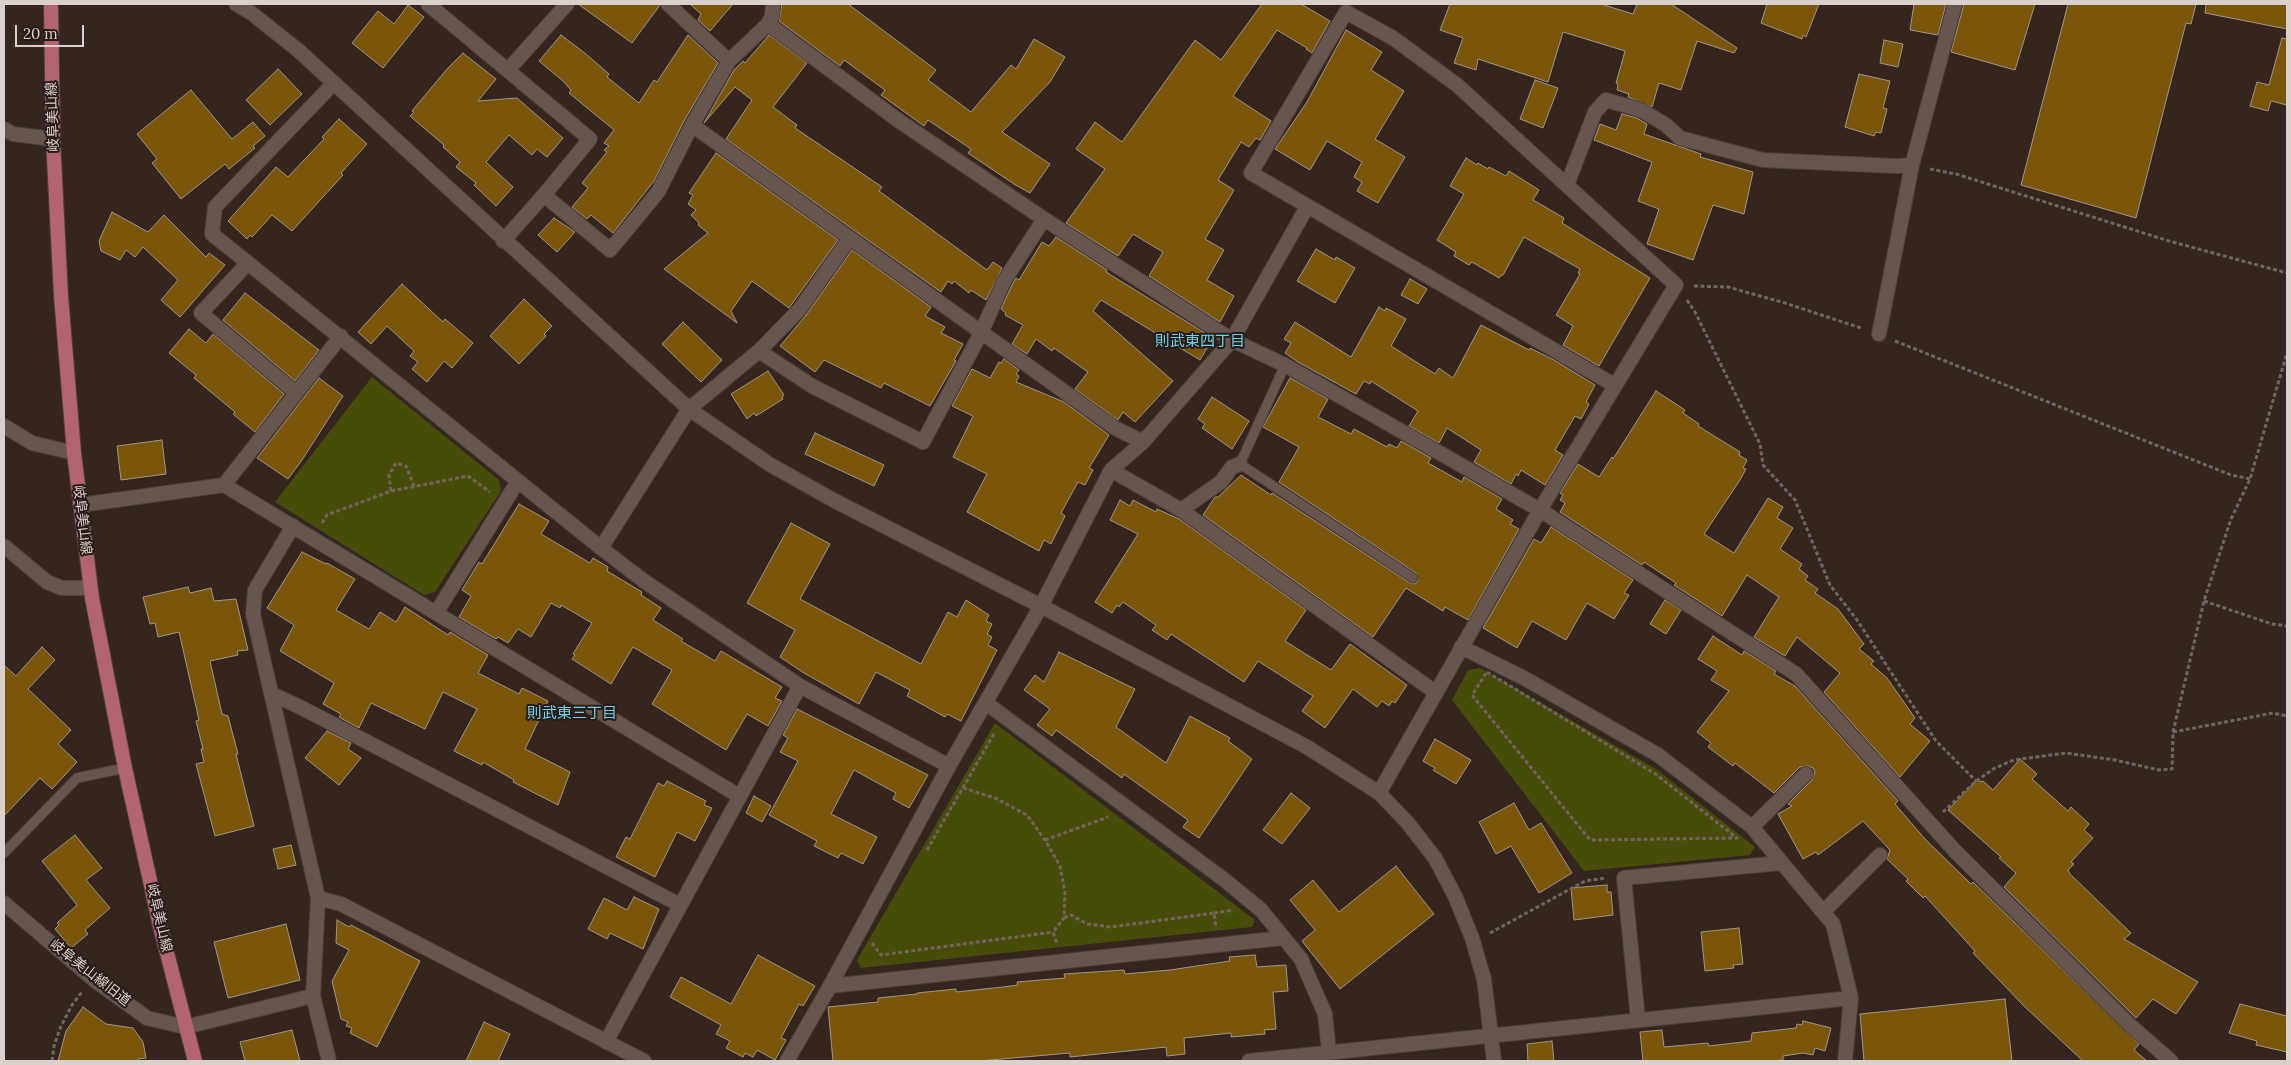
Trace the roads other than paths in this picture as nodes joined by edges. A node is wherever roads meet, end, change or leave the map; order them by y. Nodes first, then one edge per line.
1 (51, 4) edge
2 (236, 4) edge
3 (428, 4) edge
4 (567, 4) edge
5 (668, 4) edge
6 (773, 4) edge
7 (1955, 4) edge
8 (768, 24) junction
9 (729, 61) junction
10 (508, 70) junction
11 (333, 84) junction
12 (692, 125) junction
13 (4, 129) edge
14 (53, 139) junction
15 (1912, 165) junction
16 (1567, 185) junction
17 (544, 195) junction
18 (1307, 207) junction
19 (1044, 219) junction
20 (849, 239) junction
21 (503, 240) junction
22 (248, 263) junction
23 (982, 331) junction
24 (1879, 334) road end
25 (341, 336) junction
26 (1232, 340) junction
27 (759, 352) junction
28 (1285, 365) junction
29 (1614, 385) junction
30 (296, 393) junction
31 (688, 409) junction
32 (4, 426) edge
33 (1143, 442) junction
34 (74, 453) junction
35 (1240, 464) junction
36 (1111, 470) junction
37 (518, 481) junction
38 (224, 485) junction
39 (80, 505) junction
40 (1181, 510) junction
41 (1540, 510) junction
42 (293, 526) junction
43 (4, 546) edge
44 (601, 548) junction
45 (1413, 578) dead end
46 (90, 588) junction
47 (1041, 606) junction
48 (436, 613) junction
49 (1461, 647) junction
50 (800, 686) junction
51 (1435, 692) junction
52 (272, 694) junction
53 (986, 703) junction
54 (949, 766) junction
55 (125, 768) junction
56 (1806, 774) dead end
57 (1379, 793) junction
58 (739, 796) junction
59 (1752, 828) junction
60 (4, 853) edge
61 (1880, 855) dead end
62 (1781, 863) junction
63 (318, 898) junction
64 (4, 902) edge
65 (680, 905) junction
66 (1823, 912) junction
67 (1283, 938) junction
68 (830, 986) junction
69 (313, 996) junction
70 (1851, 998) junction
71 (1638, 1020) junction
72 (185, 1028) junction
73 (1491, 1035) junction
74 (606, 1042) junction
75 (1329, 1052) junction
76 (195, 1061) edge
77 (329, 1061) edge
78 (644, 1061) edge
79 (787, 1061) edge
80 (1249, 1061) edge
81 (1494, 1061) edge
82 (1845, 1061) edge
83 (2171, 1061) edge

1 - 14 main road, 岐阜美山線
2 - 11 street
3 - 10 street
4 - 10 street
5 - 9 street
6 - 8 street
7 - 15 street
8 - 9 street
8 - 19 street
9 - 12 street
10 - 17 street
11 - 21 street
11 - 22 street
12 - 17 street
12 - 20 street
13 - 14 street
14 - 34 main road, 岐阜美山線
15 - 16 street
15 - 24 street
16 - 18 street
16 - 29 street
17 - 21 street
18 - 26 street
18 - 29 street
19 - 23 street
19 - 26 street
20 - 23 street
20 - 27 street
21 - 31 street
22 - 25 street
22 - 30 street
23 - 27 street
23 - 33 street
25 - 30 street
25 - 37 street
26 - 28 street
26 - 33 street
27 - 31 street
28 - 35 lane
28 - 41 street
29 - 41 street
30 - 38 street
31 - 44 street
31 - 47 street
32 - 34 street
33 - 36 street
34 - 39 main road, 岐阜美山線
35 - 40 street
35 - 45 lane
36 - 40 street
36 - 47 street
37 - 44 street
37 - 48 street
38 - 39 street
38 - 42 street
39 - 46 main road, 岐阜美山線
40 - 51 street
41 - 49 street
41 - 83 street
42 - 48 street
42 - 52 street
43 - 46 street
44 - 50 street
46 - 55 main road, 岐阜美山線
47 - 53 street
47 - 57 street
48 - 58 street
49 - 51 street
49 - 59 street
50 - 54 street
50 - 58 street
51 - 57 street
52 - 63 street
52 - 65 street
53 - 54 street
53 - 67 street
54 - 68 street
55 - 60 lane
55 - 72 main road, 岐阜美山線
56 - 59 street
57 - 73 street
58 - 65 street
59 - 62 street
61 - 66 street
62 - 66 street
62 - 71 street
63 - 69 street
63 - 74 street
64 - 72 street, 岐阜美山線旧道
65 - 74 street
66 - 70 street
67 - 68 street
67 - 75 street
68 - 79 street
69 - 72 street
69 - 77 street
70 - 71 street
70 - 82 street
71 - 73 street
72 - 76 main road, 岐阜美山線
73 - 75 street
73 - 81 street
74 - 78 street
75 - 80 street

